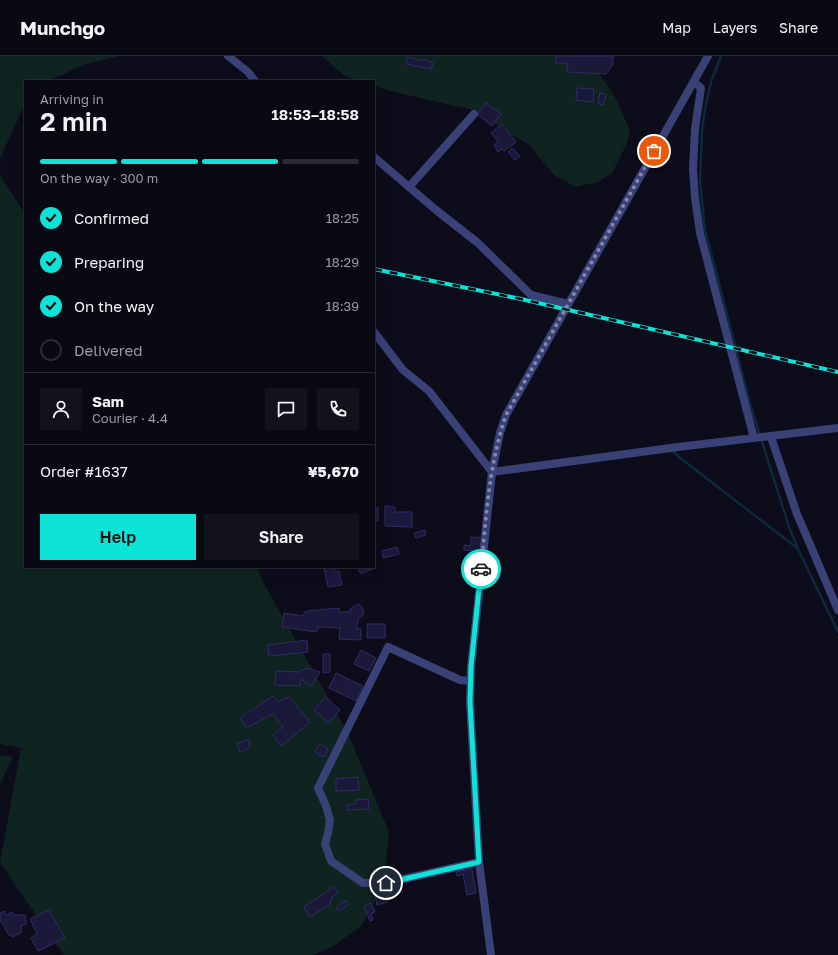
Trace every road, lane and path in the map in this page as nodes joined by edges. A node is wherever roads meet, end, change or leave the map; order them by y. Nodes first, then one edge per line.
1 (228, 56) edge
2 (708, 56) edge
3 (254, 80) edge
4 (694, 82) junction
5 (474, 114) dead end
6 (375, 158) edge
7 (408, 187) junction
8 (568, 304) junction
9 (375, 333) edge
10 (838, 428) edge
11 (762, 437) junction
12 (492, 472) junction
13 (838, 610) edge
14 (470, 681) junction
15 (479, 862) junction
16 (491, 955) edge

1 - 3 street
2 - 4 street
4 - 8 street
4 - 11 street
5 - 7 street
6 - 7 street
7 - 8 street
8 - 12 street
9 - 12 street
10 - 11 street
11 - 12 street
11 - 13 street
12 - 14 street
14 - 15 street
14 - 15 street
15 - 16 street

